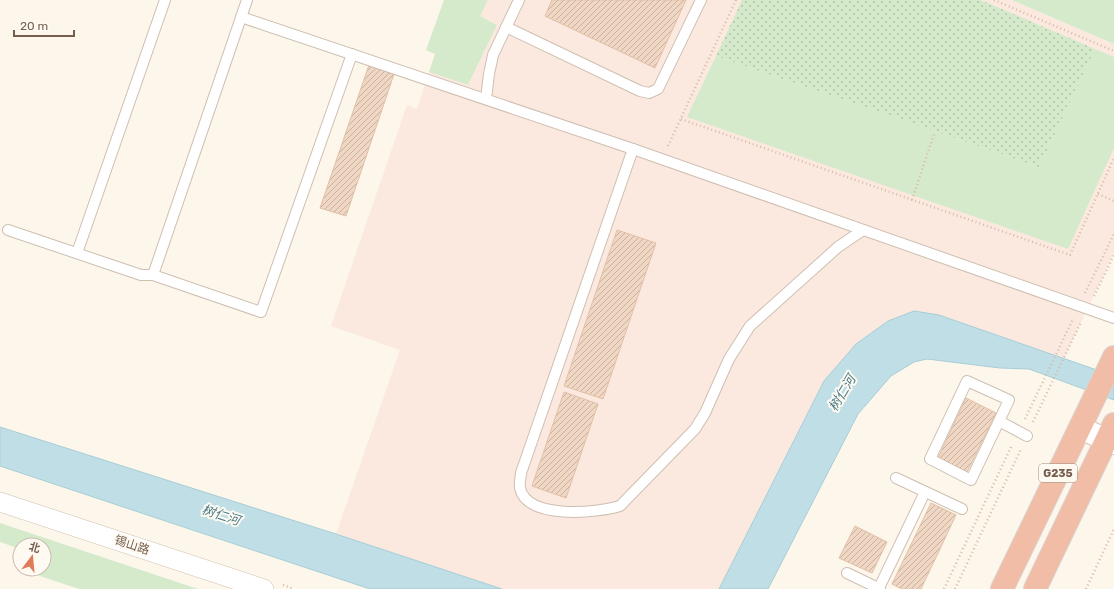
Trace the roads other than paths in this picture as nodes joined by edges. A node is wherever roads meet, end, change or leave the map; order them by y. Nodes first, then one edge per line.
1 (164, 0) edge
2 (247, 0) edge
3 (518, 0) edge
4 (701, 0) edge
5 (241, 17) junction
6 (506, 27) junction
7 (352, 54) junction
8 (486, 99) junction
9 (633, 149) junction
10 (8, 230) dead end
11 (863, 230) junction
12 (77, 253) junction
13 (153, 275) junction
14 (1114, 318) edge
15 (1114, 357) edge
16 (999, 421) junction
17 (1080, 428) junction
18 (1023, 433) road end
19 (1112, 435) edge
20 (896, 478) dead end
21 (925, 492) junction
22 (0, 502) edge
23 (962, 509) dead end
24 (0, 514) edge
25 (847, 573) dead end
26 (228, 589) edge
27 (264, 589) edge
28 (880, 589) edge
29 (1002, 589) edge
30 (1036, 589) edge

1 - 12 lane
2 - 5 lane
3 - 6 lane
4 - 6 lane
5 - 7 lane
5 - 13 lane
6 - 8 lane
7 - 8 lane
7 - 13 lane
8 - 9 lane
9 - 11 lane
9 - 11 lane
10 - 12 lane
11 - 14 lane
12 - 13 lane
15 - 17 highway, G235
16 - 16 lane
16 - 18 lane
17 - 19 street
17 - 29 highway, G235
19 - 30 highway, G235
20 - 21 lane
21 - 23 lane
21 - 28 lane
22 - 27 street, 锡山路
24 - 26 street, 锡山路
25 - 28 lane

